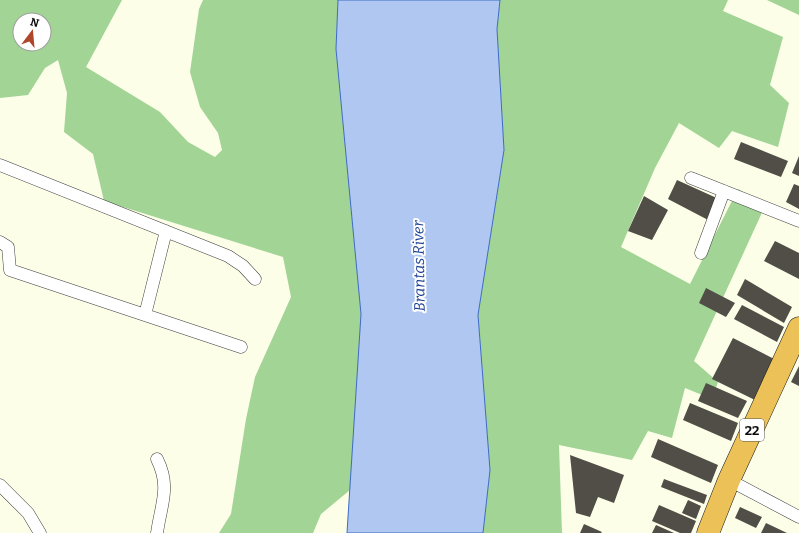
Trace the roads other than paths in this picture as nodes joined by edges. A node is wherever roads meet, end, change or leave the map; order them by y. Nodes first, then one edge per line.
1 (0, 165) edge
2 (691, 178) dead end
3 (724, 191) junction
4 (799, 221) edge
5 (166, 231) junction
6 (0, 242) edge
7 (701, 253) dead end
8 (255, 279) dead end
9 (145, 315) junction
10 (799, 328) edge
11 (241, 347) dead end
12 (793, 358) edge
13 (157, 459) dead end
14 (730, 480) junction
15 (0, 485) edge
16 (799, 516) edge
17 (40, 533) edge
18 (158, 533) edge
19 (708, 533) edge

1 - 5 street
2 - 3 street
3 - 4 street
3 - 7 street
5 - 8 street
5 - 9 street
6 - 9 street
9 - 11 street
10 - 12 highway, 22
12 - 14 highway, 22
13 - 18 street
14 - 16 street
14 - 19 highway, 22
15 - 17 street

